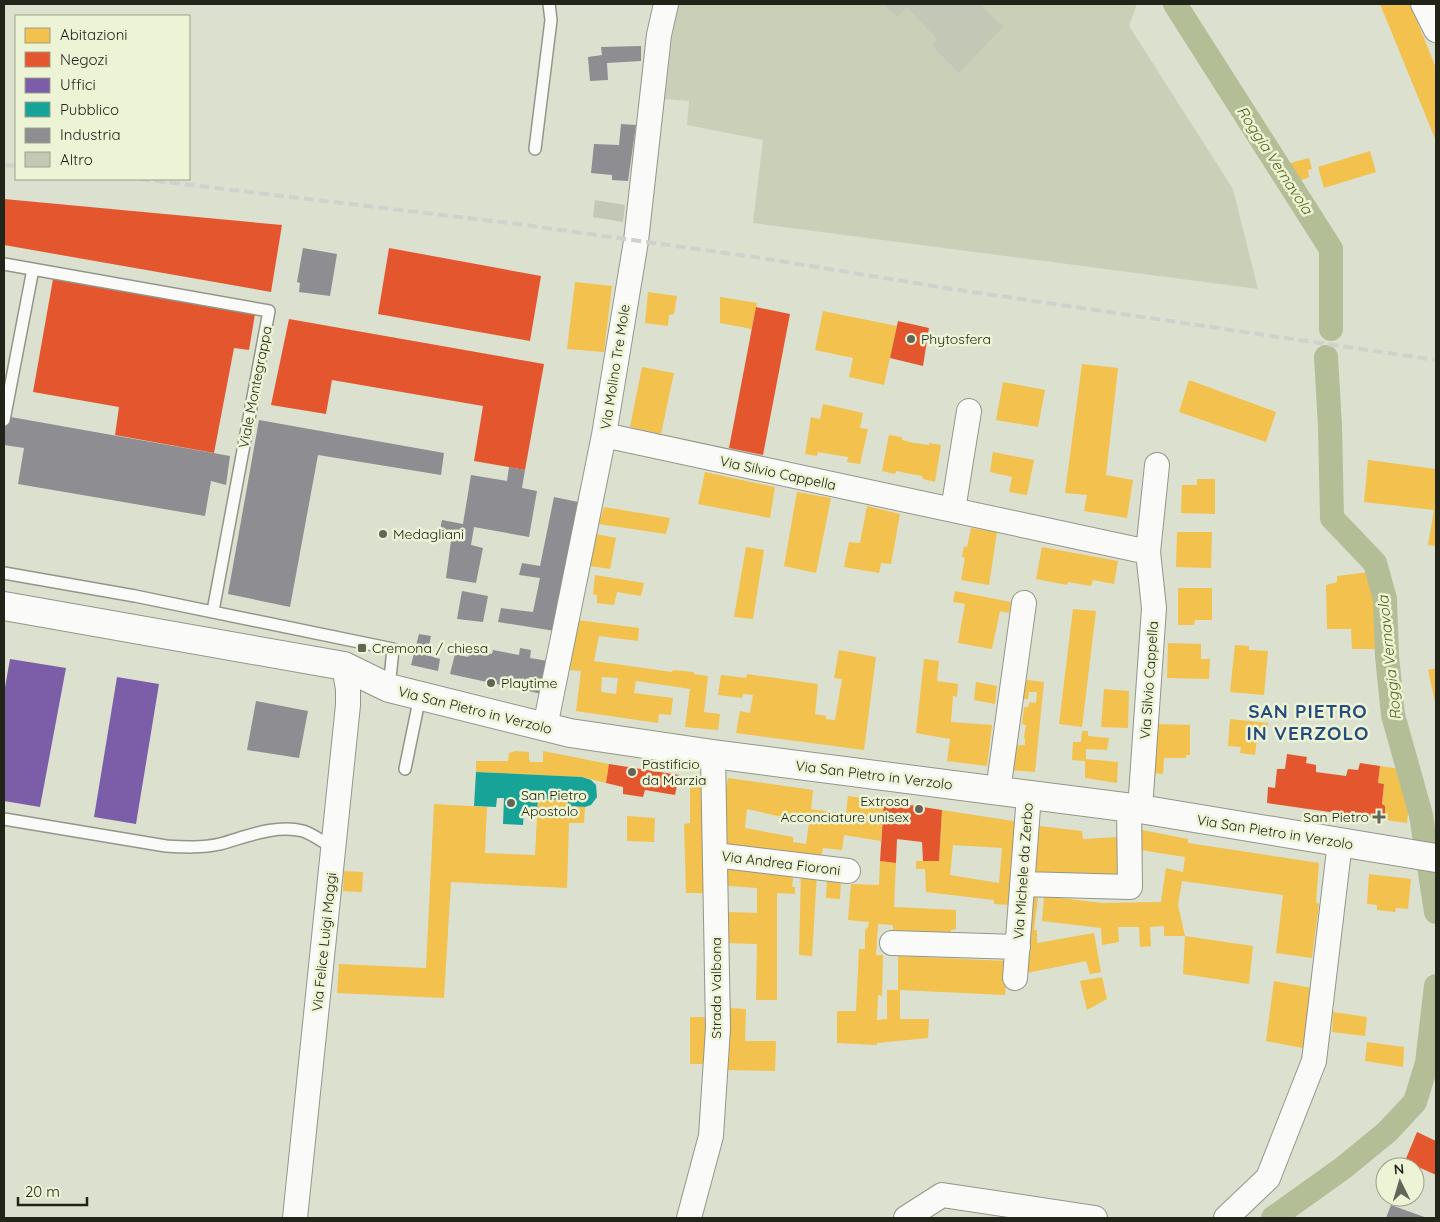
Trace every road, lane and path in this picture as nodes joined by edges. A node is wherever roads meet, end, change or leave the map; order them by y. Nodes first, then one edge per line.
1 (549, 4) edge
2 (666, 4) edge
3 (1423, 4) edge
4 (1436, 30) edge
5 (535, 149) dead end
6 (4, 264) edge
7 (33, 269) junction
8 (968, 411) dead end
9 (4, 420) edge
10 (604, 435) junction
11 (1157, 465) dead end
12 (953, 510) junction
13 (1148, 552) junction
14 (4, 573) edge
15 (1024, 603) dead end
16 (4, 606) edge
17 (213, 611) junction
18 (344, 666) junction
19 (389, 688) junction
20 (420, 696) junction
21 (545, 727) junction
22 (713, 754) junction
23 (405, 769) dead end
24 (998, 791) junction
25 (1029, 795) junction
26 (1134, 808) junction
27 (4, 819) edge
28 (1340, 842) junction
29 (334, 848) junction
30 (714, 855) junction
31 (1424, 856) edge
32 (848, 871) dead end
33 (1022, 884) junction
34 (892, 942) dead end
35 (1018, 947) junction
36 (1015, 978) dead end
37 (295, 1218) edge
38 (689, 1218) edge
39 (906, 1218) edge
40 (1095, 1218) edge
41 (1226, 1218) edge

1 - 5 lane
2 - 10 street, Via Molino Tre Mole
3 - 4 street
6 - 7 lane, Viale Montegrappa
7 - 9 lane
7 - 17 lane, Viale Montegrappa
8 - 12 street
10 - 12 street, Via Silvio Cappella
10 - 21 street, Via Molino Tre Mole
11 - 13 street, Via Silvio Cappella
12 - 13 street, Via Silvio Cappella
13 - 26 street, Via Silvio Cappella
14 - 17 lane
15 - 24 street
16 - 18 main road
17 - 19 lane
18 - 19 main road, Via San Pietro in Verzolo
18 - 29 street, Via Felice Luigi Maggi
19 - 20 main road, Via San Pietro in Verzolo
20 - 21 main road, Via San Pietro in Verzolo
20 - 23 lane
21 - 22 main road, Via San Pietro in Verzolo
22 - 24 main road, Via San Pietro in Verzolo
22 - 30 street, Strada Valbona
24 - 25 main road, Via San Pietro in Verzolo
25 - 26 main road, Via San Pietro in Verzolo
25 - 33 street, Via Michele da Zerbo
26 - 28 main road, Via San Pietro in Verzolo
26 - 33 street, Via Silvio Cappella
27 - 29 lane
28 - 31 main road, Via San Pietro in Verzolo
28 - 41 street
29 - 37 street, Via Felice Luigi Maggi
30 - 32 street, Via Andrea Fioroni
30 - 38 street, Strada Valbona
33 - 35 street, Via Michele da Zerbo
34 - 35 street, Via Michele da Zerbo
35 - 36 street, Via Michele da Zerbo
39 - 40 street

